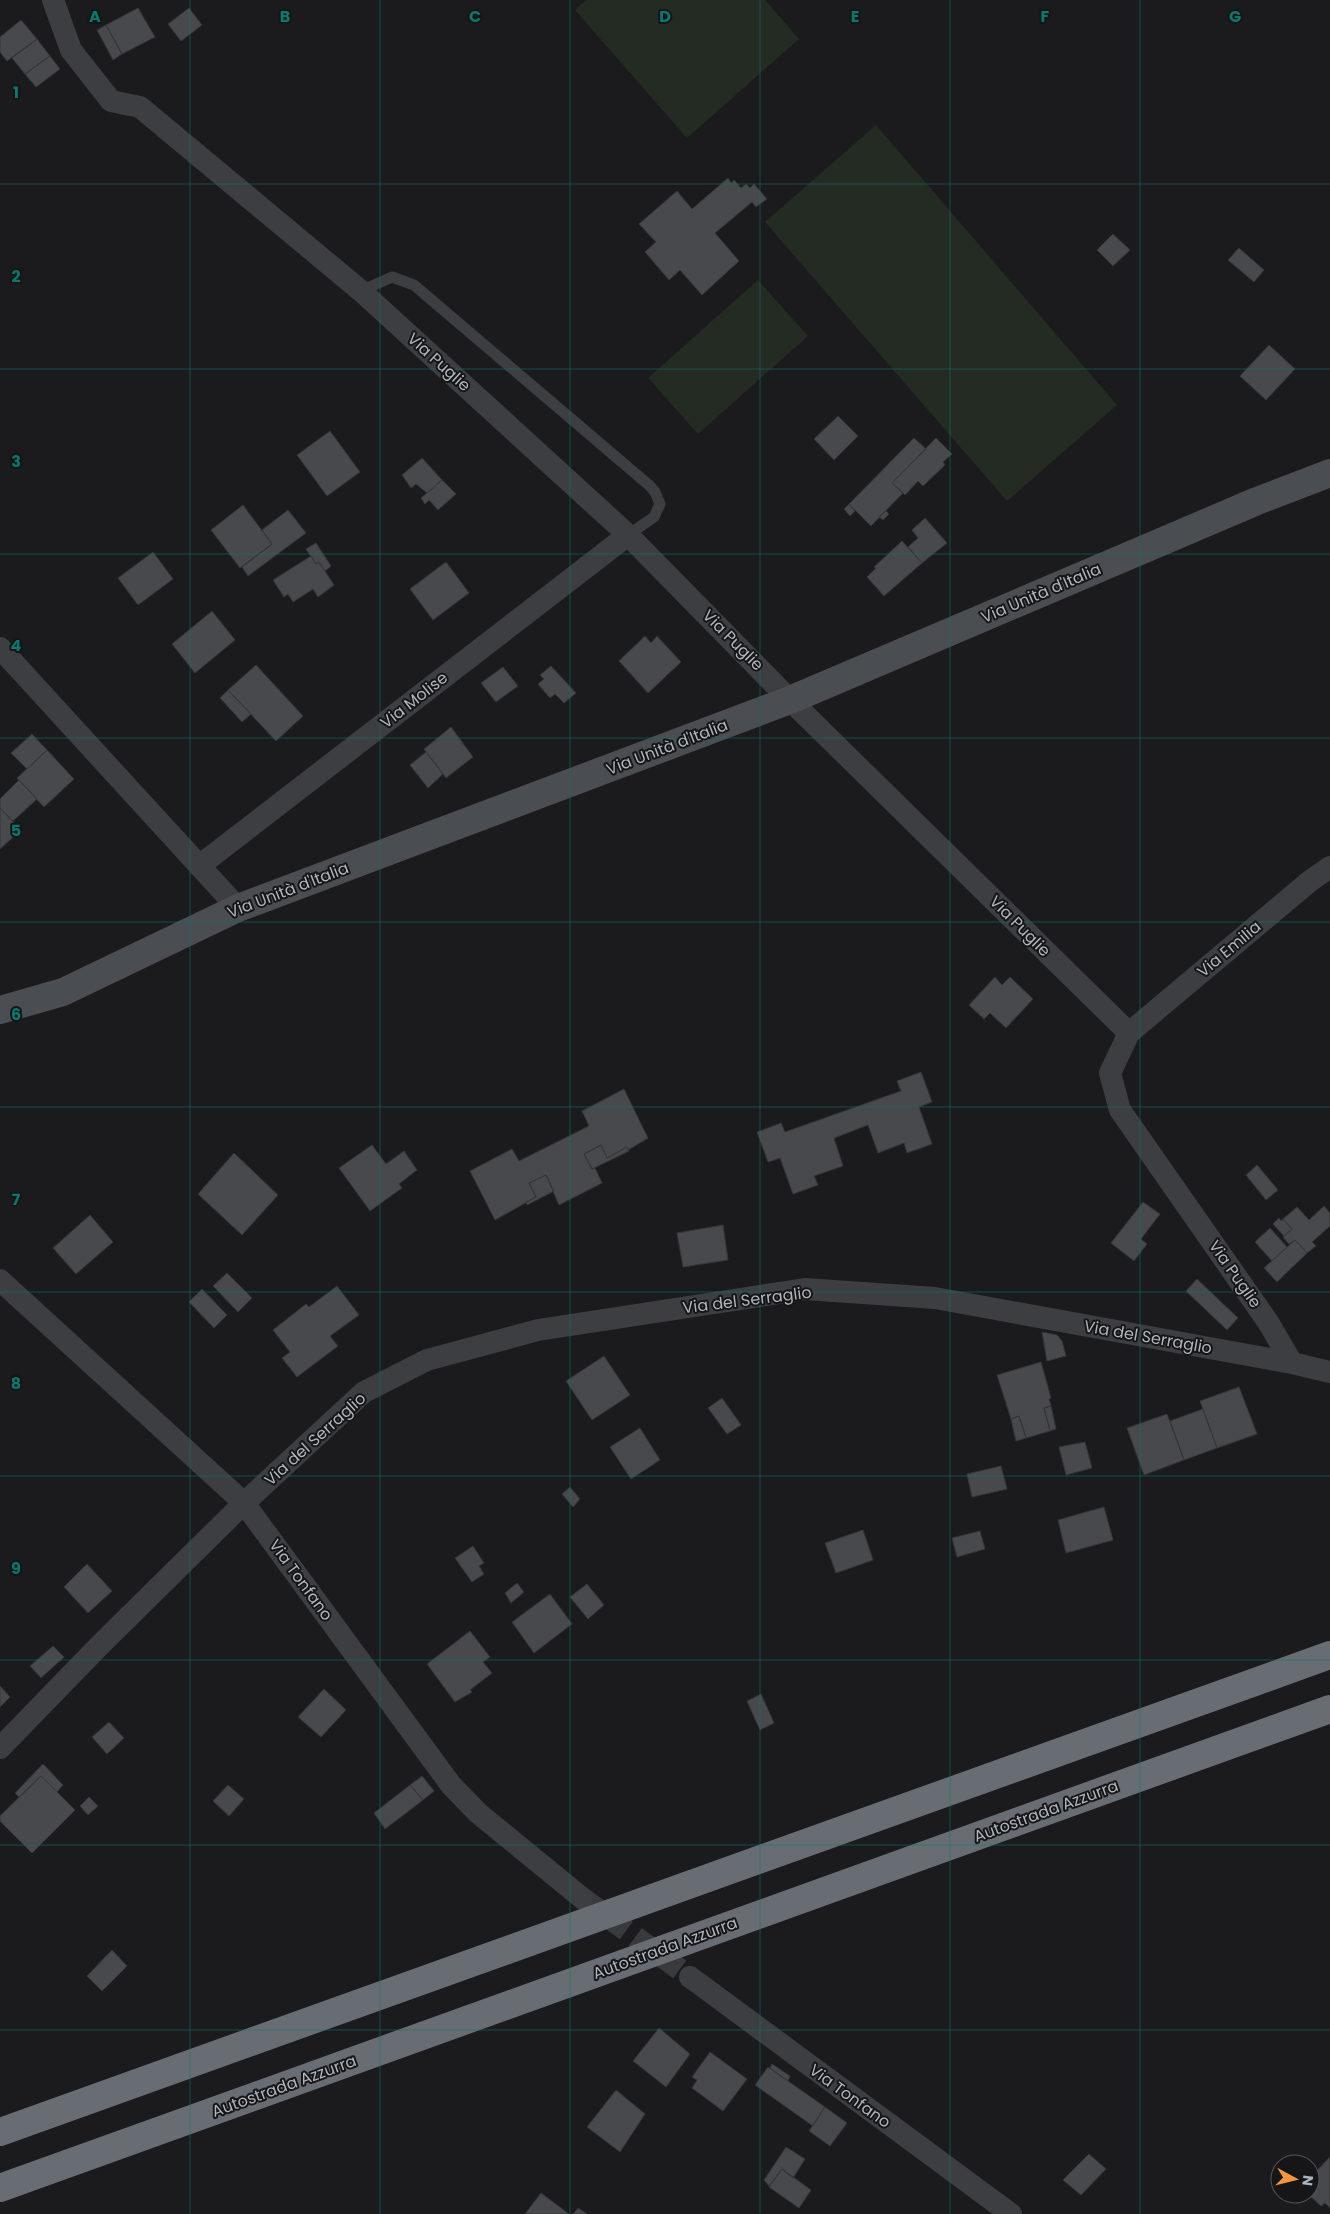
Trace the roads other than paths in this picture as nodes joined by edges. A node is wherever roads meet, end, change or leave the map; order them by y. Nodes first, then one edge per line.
1 (53, 0) edge
2 (361, 291) junction
3 (1330, 473) edge
4 (628, 535) junction
5 (0, 648) edge
6 (790, 700) junction
7 (199, 866) junction
8 (1330, 866) edge
9 (238, 908) junction
10 (63, 992) junction
11 (0, 1010) edge
12 (0, 1023) edge
13 (1129, 1033) junction
14 (0, 1280) edge
15 (1292, 1363) junction
16 (1330, 1372) edge
17 (244, 1503) junction
18 (1330, 1656) edge
19 (1330, 1709) edge
20 (0, 1748) edge
21 (582, 1898) tunnel mouth
22 (690, 1978) tunnel mouth
23 (0, 2132) edge
24 (0, 2188) edge
25 (1011, 2214) edge

1 - 2 street, Via Puglie
2 - 4 street, Via Puglie
2 - 4 lane
3 - 6 main road, Via Unità d'Italia
4 - 6 street, Via Puglie
4 - 7 street, Via Molise
5 - 7 street
6 - 9 main road, Via Unità d'Italia
6 - 13 street, Via Puglie
7 - 9 street
8 - 13 street, Via Emilia
9 - 10 main road, Via Unità d'Italia
10 - 11 main road, Via Unità d'Italia
10 - 12 main road
13 - 15 street, Via Puglie
14 - 17 street, Via Tonfano
15 - 16 street, Via del Serraglio
15 - 17 street, Via del Serraglio
17 - 20 street, Via del Serraglio
17 - 21 street, Via Tonfano
18 - 23 highway
19 - 24 highway, Autostrada Azzurra
22 - 25 street, Via Tonfano

